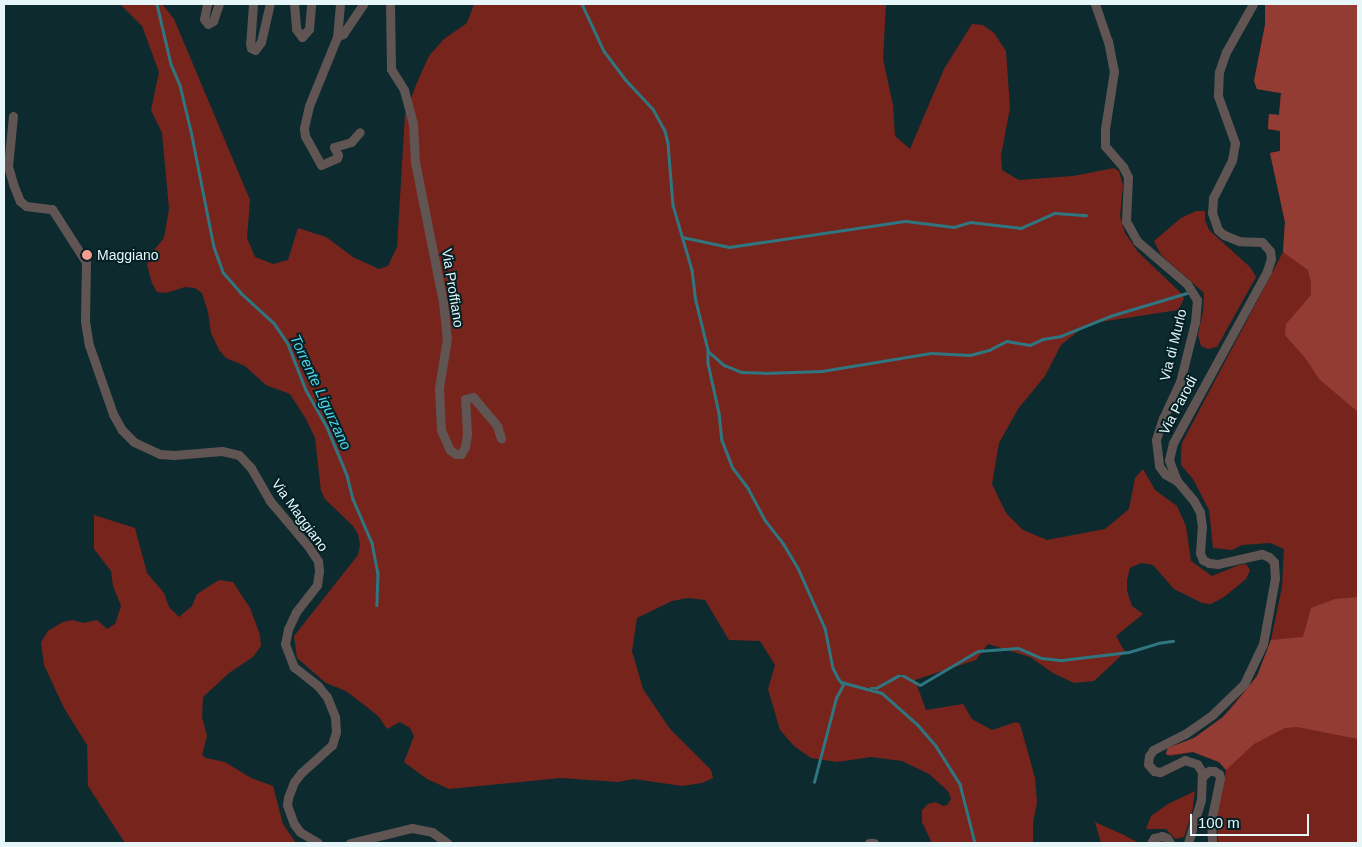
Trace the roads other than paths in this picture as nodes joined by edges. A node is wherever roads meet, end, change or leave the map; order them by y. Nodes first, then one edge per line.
1 (207, 4) edge
2 (219, 4) edge
3 (253, 4) edge
4 (270, 4) edge
5 (294, 4) edge
6 (312, 4) edge
7 (340, 4) edge
8 (363, 4) edge
9 (390, 4) edge
10 (1095, 4) edge
11 (1253, 4) edge
12 (337, 37) junction
13 (13, 116) dead end
14 (360, 132) dead end
15 (501, 438) dead end
16 (1177, 481) junction
17 (1203, 776) junction
18 (318, 843) edge
19 (350, 843) edge
20 (446, 843) edge
21 (869, 843) edge
22 (874, 843) edge
23 (1151, 843) edge
24 (1170, 843) edge
25 (1188, 843) edge
26 (1212, 843) edge

1 - 2 street
3 - 4 street
5 - 6 street
7 - 12 street
8 - 12 street
9 - 15 street, Via Proffiano
10 - 16 street, Via di Murlo
11 - 16 street, Via Parodi
12 - 14 street
13 - 18 street, Via Maggiano
16 - 17 street, Via Parodi
17 - 25 street
17 - 26 street
19 - 20 street
21 - 22 street
23 - 24 street

